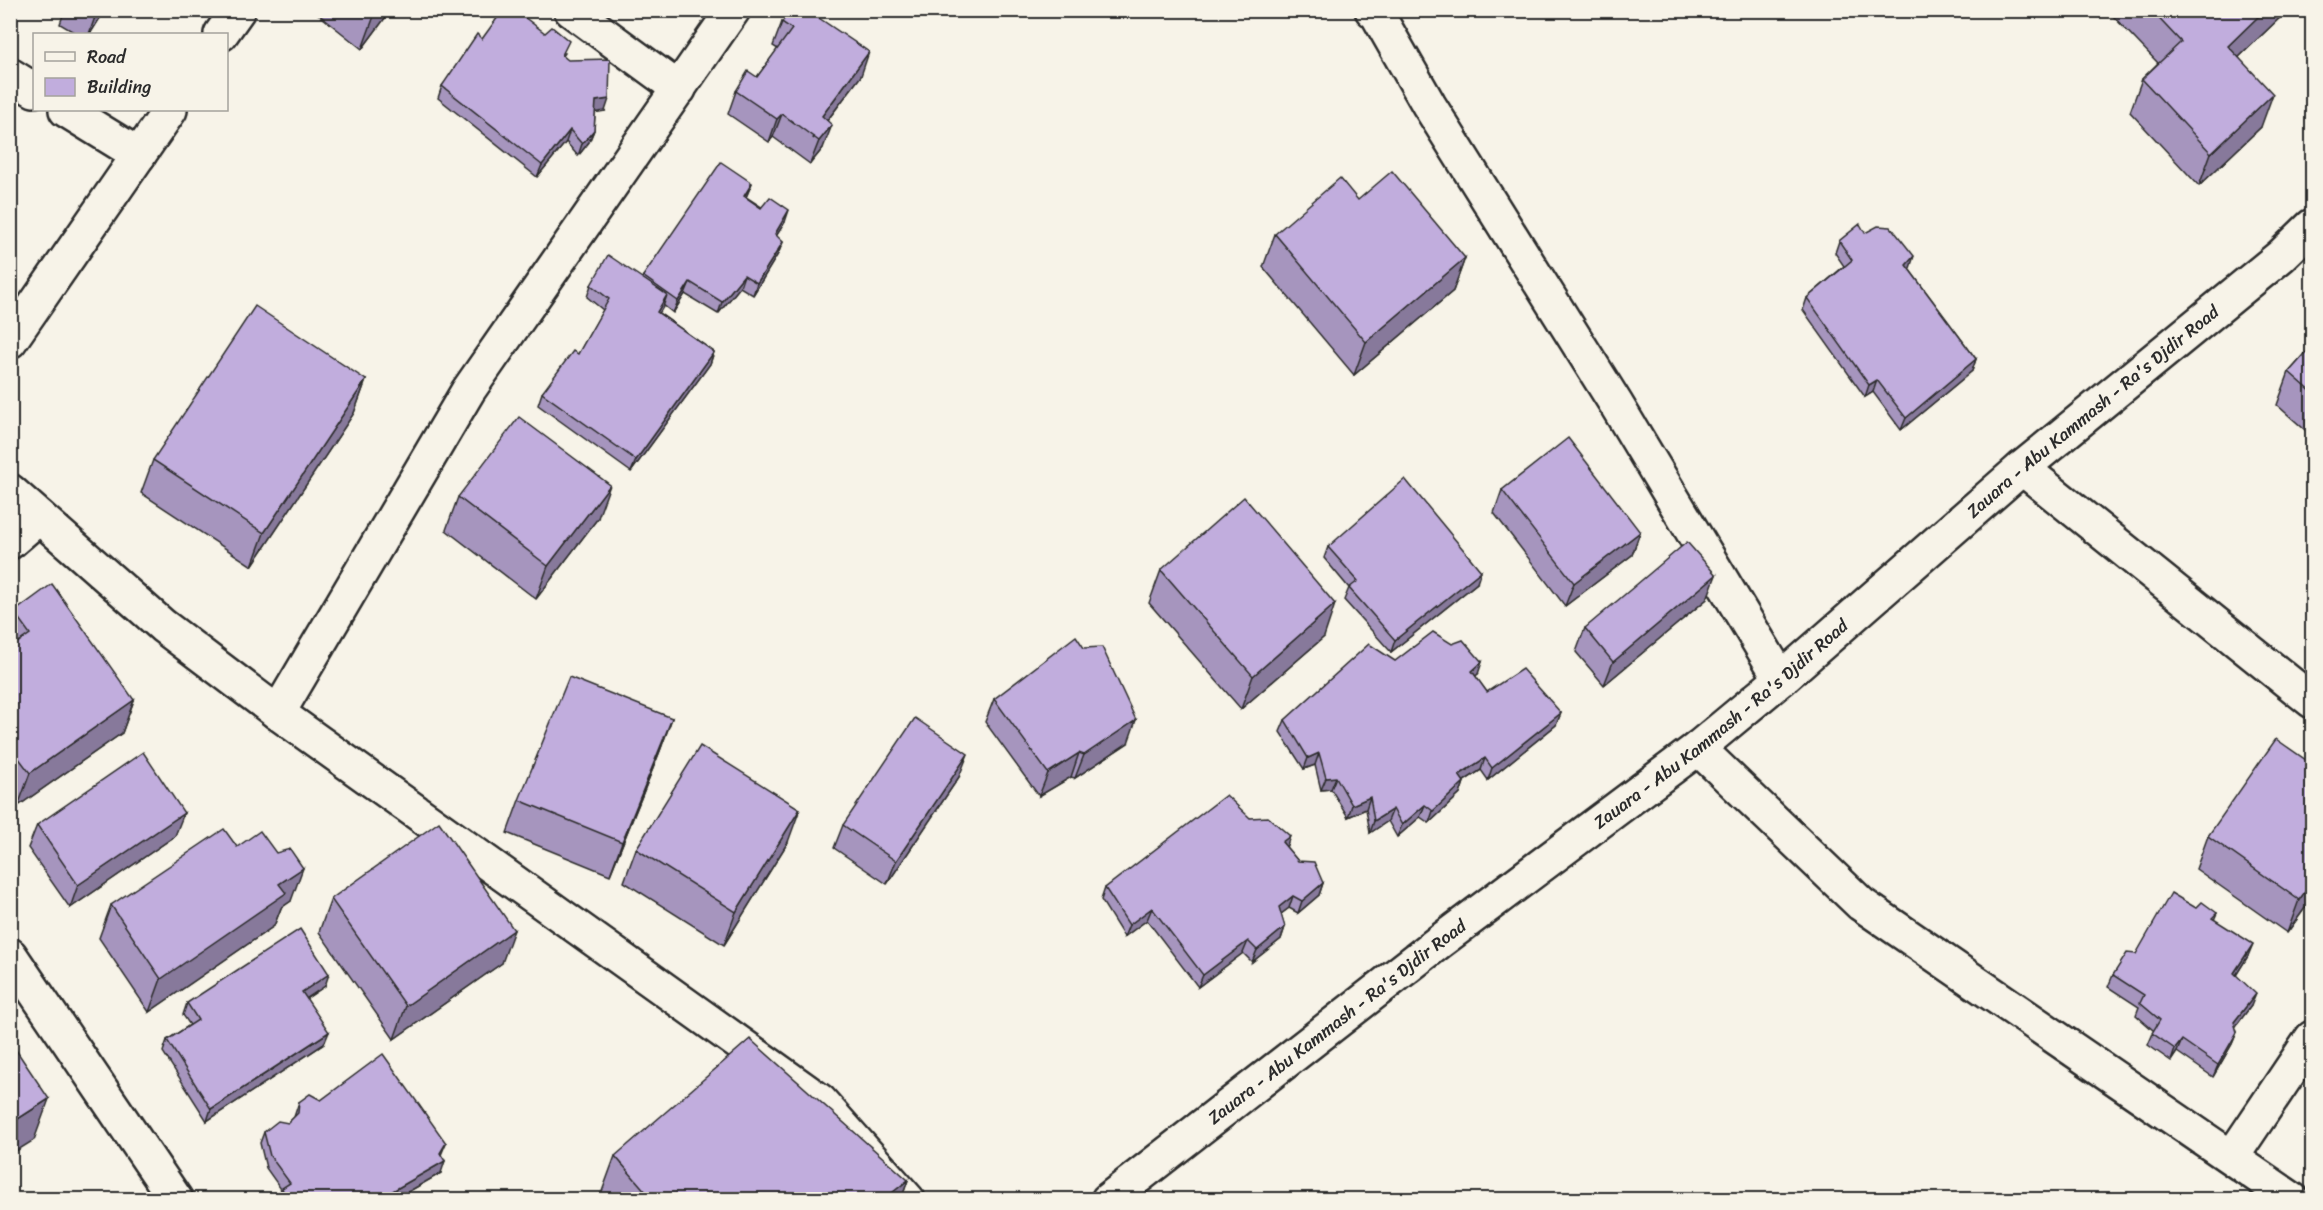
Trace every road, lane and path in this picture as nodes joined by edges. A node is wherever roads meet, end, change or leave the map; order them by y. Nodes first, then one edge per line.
1 (238, 10) edge
2 (571, 10) edge
3 (733, 10) edge
4 (1372, 10) edge
5 (222, 33) edge
6 (10, 75) edge
7 (33, 89) edge
8 (679, 89) junction
9 (68, 111) edge
10 (169, 111) edge
11 (139, 155) junction
12 (2313, 226) edge
13 (10, 341) edge
14 (2022, 468) junction
15 (10, 491) edge
16 (39, 517) junction
17 (10, 542) edge
18 (1781, 680) junction
19 (2313, 701) edge
20 (278, 713) junction
21 (1698, 748) junction
22 (10, 955) edge
23 (2313, 1038) edge
24 (2232, 1157) junction
25 (176, 1200) edge
26 (908, 1200) edge
27 (1108, 1200) edge
28 (2293, 1200) edge

1 - 5 street
2 - 8 street
3 - 8 street
4 - 18 street
6 - 7 street
8 - 20 street
9 - 11 street
10 - 11 street
11 - 13 street
12 - 14 street, Zauara - Abu Kammash - Ra's Djdir Road
14 - 18 street, Zauara - Abu Kammash - Ra's Djdir Road
14 - 19 street
15 - 16 street
16 - 17 street
16 - 20 street
18 - 21 street, Zauara - Abu Kammash - Ra's Djdir Road
20 - 26 street
21 - 24 street
21 - 27 street, Zauara - Abu Kammash - Ra's Djdir Road
22 - 25 street
23 - 24 street
24 - 28 street

